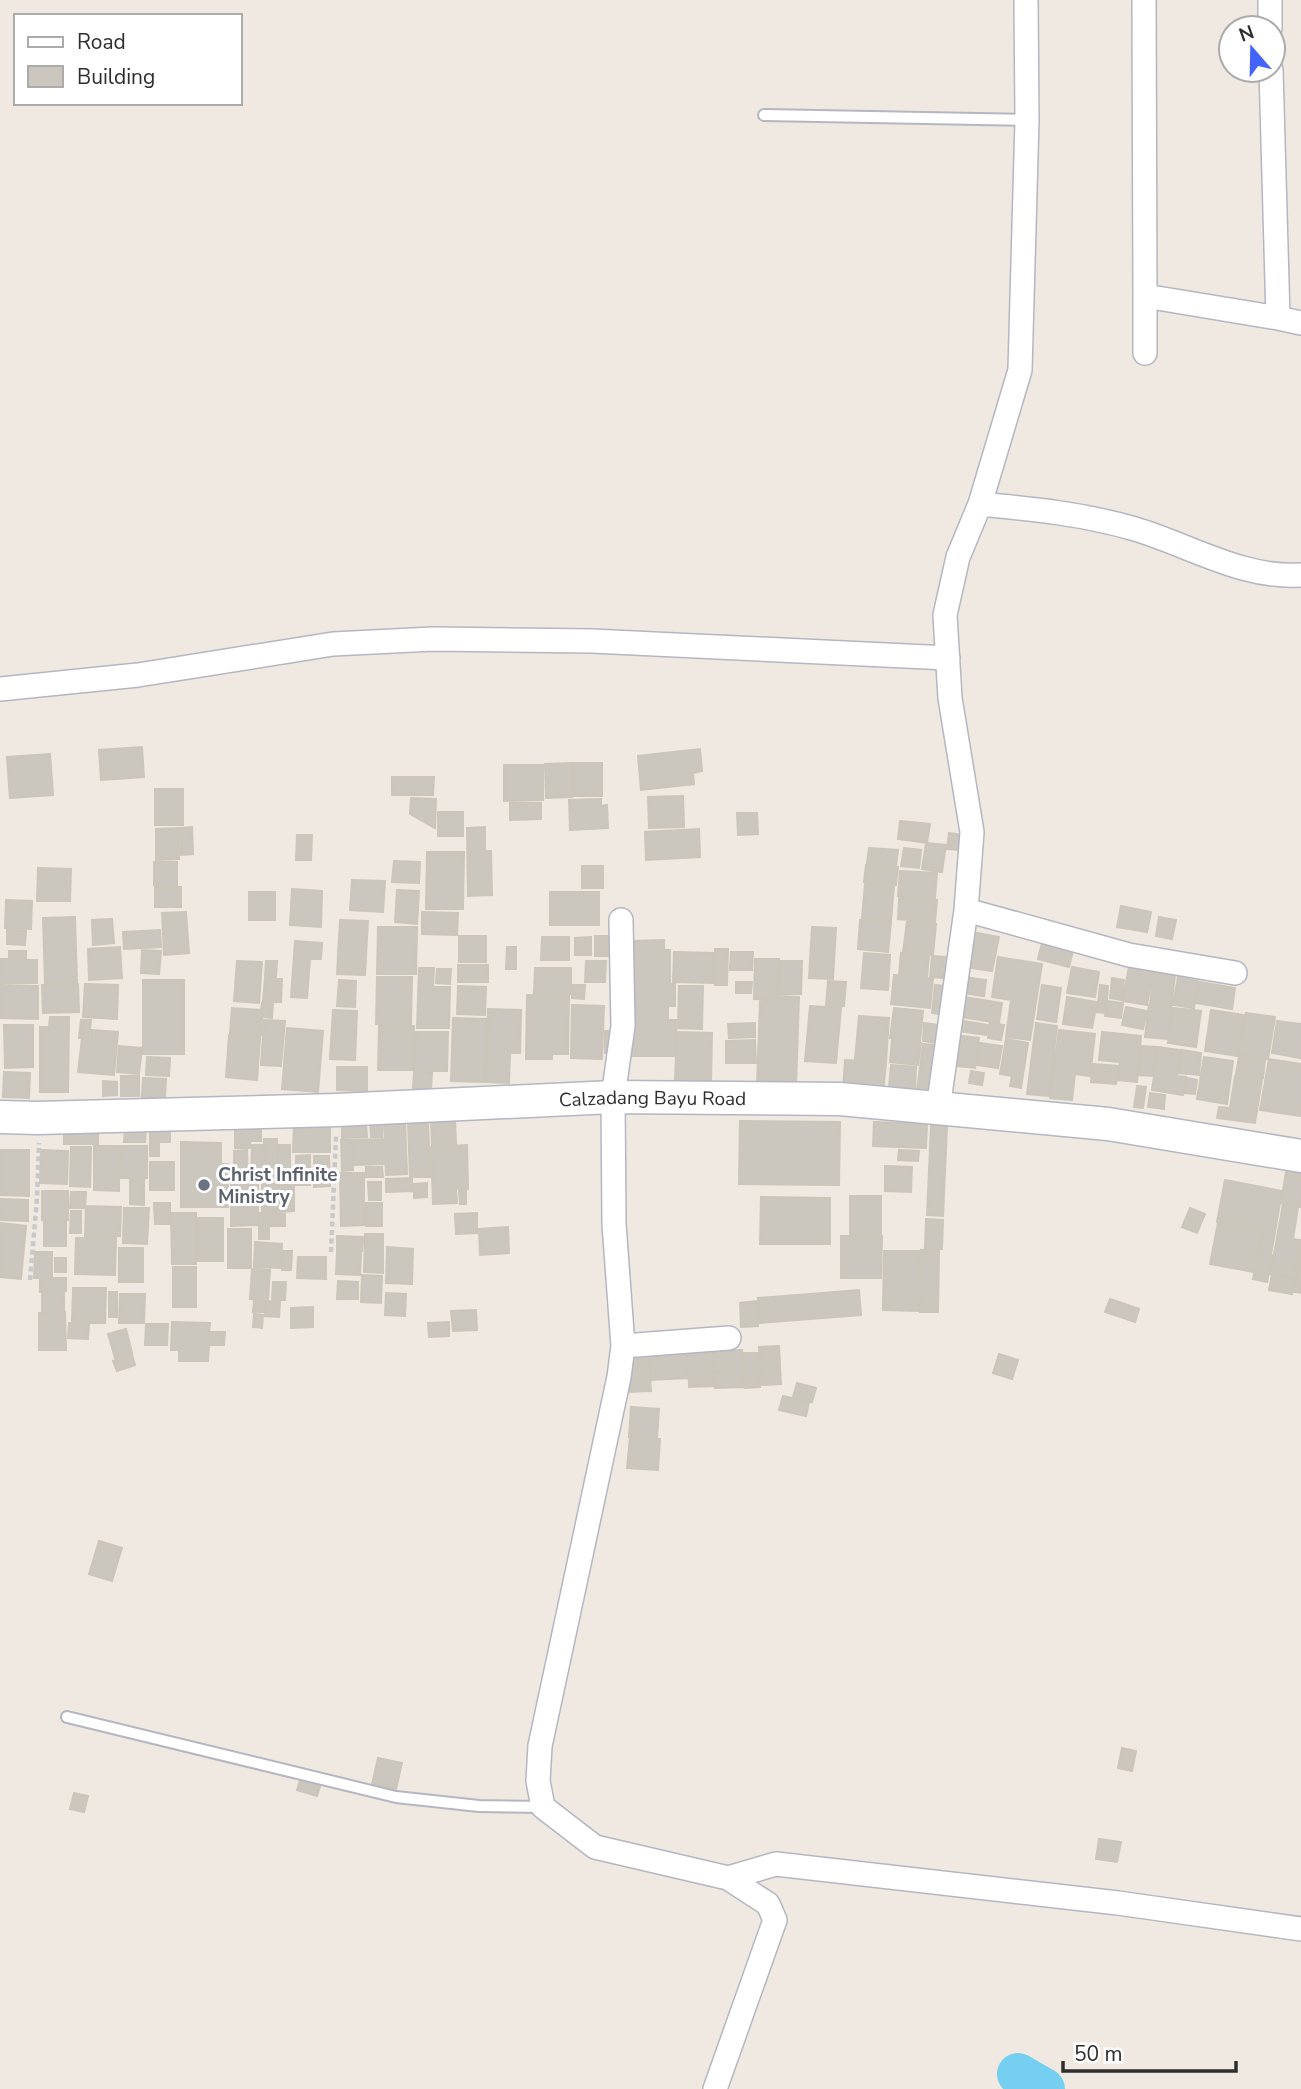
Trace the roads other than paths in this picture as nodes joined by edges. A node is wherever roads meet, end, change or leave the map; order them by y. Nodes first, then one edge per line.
1 (1026, 0) edge
2 (1144, 0) edge
3 (1271, 84) edge
4 (764, 115) dead end
5 (1027, 120) junction
6 (1145, 296) junction
7 (1278, 318) junction
8 (1301, 323) edge
9 (1145, 352) dead end
10 (980, 504) junction
11 (1301, 575) edge
12 (948, 658) junction
13 (0, 689) edge
14 (967, 910) junction
15 (621, 920) dead end
16 (1235, 973) dead end
17 (613, 1097) junction
18 (938, 1109) junction
19 (0, 1117) edge
20 (1301, 1156) edge
21 (729, 1338) dead end
22 (623, 1346) junction
23 (67, 1717) dead end
24 (543, 1807) junction
25 (728, 1878) junction
26 (1301, 1929) edge
27 (715, 2089) edge

1 - 5 street
2 - 6 street
3 - 7 street
4 - 5 lane
5 - 10 street
6 - 7 street
6 - 9 street
7 - 8 street
10 - 11 street
10 - 12 street
12 - 13 street
12 - 14 street
14 - 16 street
14 - 18 street
15 - 17 street
17 - 18 street, Calzadang Bayu Road
17 - 19 street, Calzadang Bayu Road
17 - 22 street
18 - 20 street, Calzadang Bayu Road
21 - 22 street
22 - 24 street
23 - 24 lane
24 - 25 street
25 - 26 street
25 - 27 street

